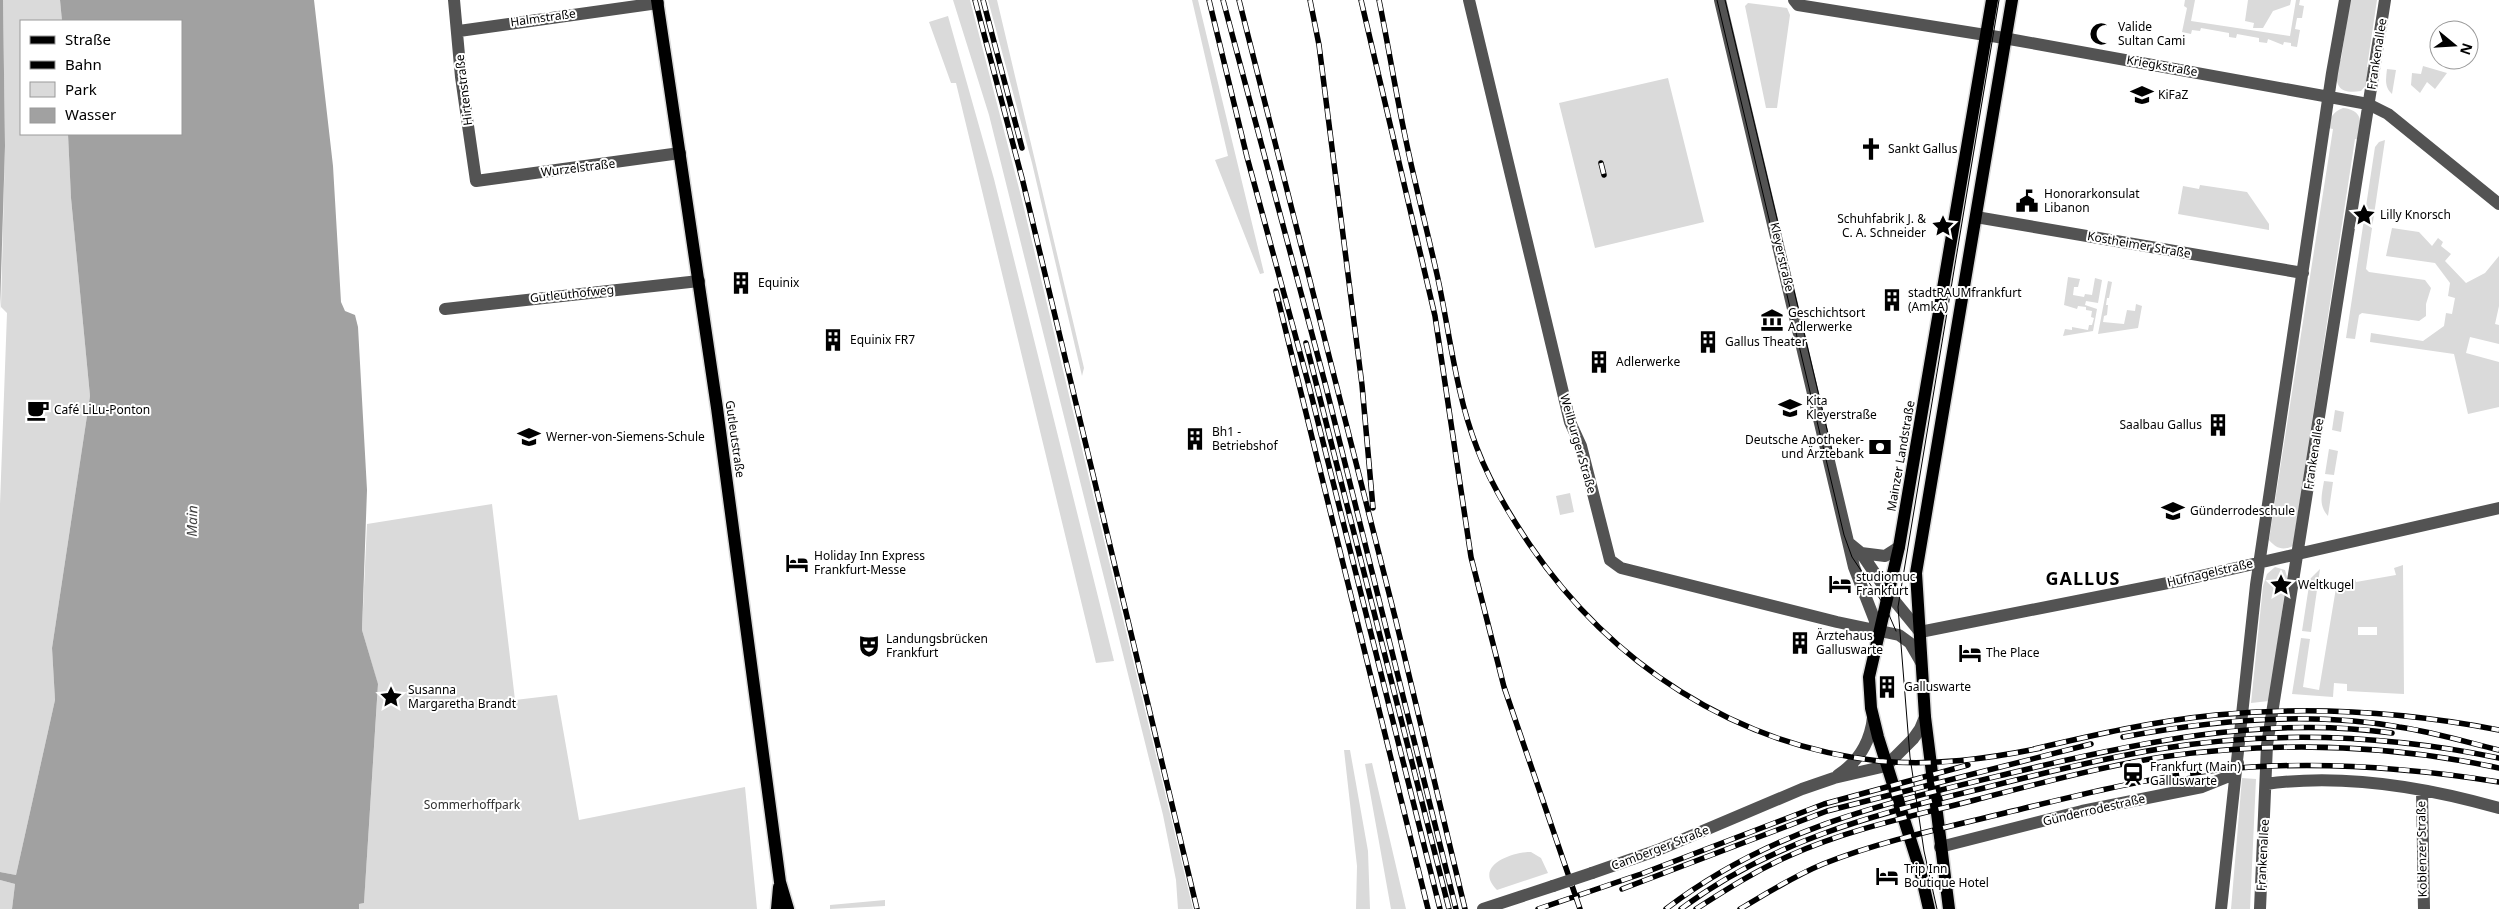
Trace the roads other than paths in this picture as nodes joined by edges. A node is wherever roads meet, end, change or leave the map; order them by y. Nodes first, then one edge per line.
1 (454, 0) edge
2 (1469, 0) edge
3 (1720, 0) edge
4 (1794, 0) edge
5 (1992, 0) edge
6 (2012, 0) edge
7 (2345, 0) edge
8 (2386, 0) edge
9 (657, 1) edge
10 (459, 31) junction
11 (1986, 35) junction
12 (2005, 38) junction
13 (2329, 96) junction
14 (2368, 104) junction
15 (680, 153) junction
16 (476, 181) joint
17 (2499, 204) edge
18 (1976, 217) junction
19 (2302, 273) junction
20 (699, 281) junction
21 (445, 309) dead end
22 (2499, 508) edge
23 (1850, 544) junction
24 (1899, 547) junction
25 (1861, 553) junction
26 (2298, 554) junction
27 (2260, 562) junction
28 (1889, 594) junction
29 (1879, 631) junction
30 (1920, 632) junction
31 (1921, 662) junction
32 (1925, 717) junction
33 (1873, 718) junction
34 (2239, 761) junction
35 (1886, 766) junction
36 (1834, 778) junction
37 (2266, 784) junction
38 (2422, 790) junction
39 (2499, 808) edge
40 (1940, 847) junction
41 (780, 882) junction
42 (777, 909) edge
43 (788, 909) edge
44 (1483, 909) edge
45 (1929, 909) edge
46 (1949, 909) edge
47 (2221, 909) edge
48 (2260, 909) edge
49 (2424, 909) edge

1 - 10 street, Hirtenstraße
2 - 29 street, Weilburger Straße
3 - 23 street, Kleyerstraße
4 - 11 street, Kriegkstraße
5 - 11 main road, Mainzer Landstraße
6 - 12 main road
7 - 13 street
8 - 14 street, Frankenallee
9 - 10 street, Halmstraße
9 - 15 main road, Gutleutstraße
10 - 16 street, Hirtenstraße
11 - 12 street, Kriegkstraße
11 - 24 main road, Mainzer Landstraße
12 - 13 street, Kriegkstraße
12 - 18 main road
13 - 14 street, Kriegkstraße
13 - 19 street
14 - 17 street, Kriegkstraße
14 - 26 street, Frankenallee
15 - 16 street, Wurzelstraße
15 - 20 main road, Gutleutstraße
18 - 19 street, Kostheimer Straße
18 - 30 main road
19 - 27 street
20 - 21 street, Gutleuthofweg
20 - 41 main road, Gutleutstraße
22 - 26 street, Hufnagelstraße
23 - 25 street
23 - 29 street, Kleyerstraße
24 - 25 street
24 - 28 main road, Mainzer Landstraße
25 - 28 street
26 - 27 street, Hufnagelstraße
26 - 37 street, Frankenallee
27 - 30 street, Hufnagelstraße
27 - 34 street
28 - 29 main road, Mainzer Landstraße
28 - 30 street
29 - 31 street, Weilburger Straße
29 - 33 main road, Mainzer Landstraße
30 - 31 main road
31 - 32 main road
32 - 35 street
32 - 40 main road
33 - 35 main road, Mainzer Landstraße
33 - 36 street, Camberger Straße
34 - 40 street, Günderrodestraße
34 - 47 street
35 - 36 street, Camberger Straße
35 - 45 main road, Mainzer Landstraße
36 - 44 street, Camberger Straße, bridge
37 - 38 street
37 - 48 street, Frankenallee
38 - 39 street
38 - 49 street, Koblenzer Straße
40 - 46 main road
41 - 42 main road, Gutleutstraße
41 - 43 main road, Gutleutstraße

